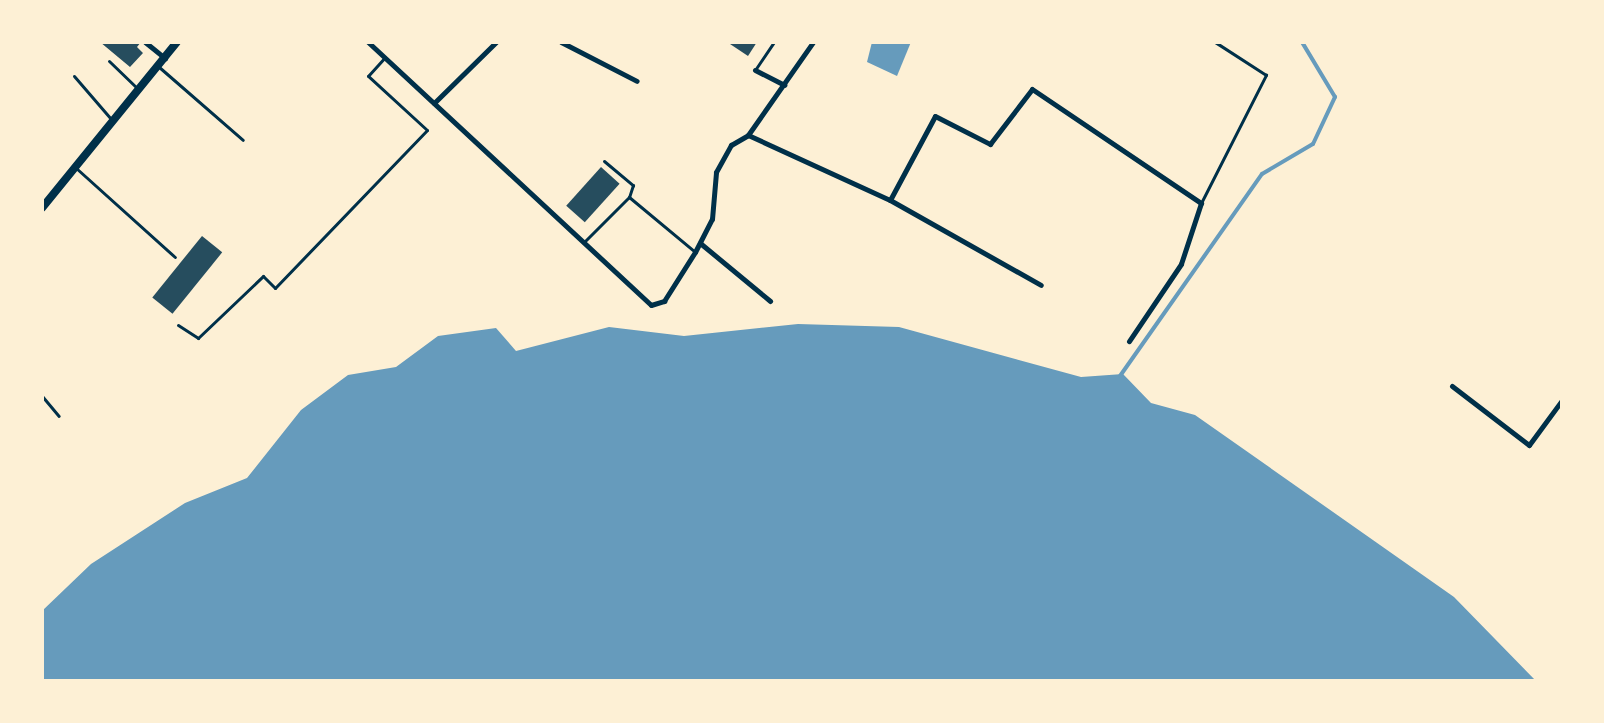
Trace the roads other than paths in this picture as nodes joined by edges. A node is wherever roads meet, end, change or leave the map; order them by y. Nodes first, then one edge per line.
1 (145, 42) edge
2 (177, 42) edge
3 (368, 42) edge
4 (496, 42) edge
5 (561, 42) edge
6 (774, 42) edge
7 (813, 42) edge
8 (1215, 42) edge
9 (385, 57) junction
10 (165, 58) junction
11 (109, 61) dead end
12 (159, 67) junction
13 (755, 70) joint
14 (74, 75) dead end
15 (637, 81) dead end
16 (784, 85) junction
17 (140, 90) junction
18 (434, 103) junction
19 (113, 121) junction
20 (748, 135) junction
21 (243, 140) dead end
22 (604, 161) dead end
23 (76, 168) junction
24 (629, 197) junction
25 (890, 200) junction
26 (1201, 203) junction
27 (42, 208) edge
28 (584, 242) junction
29 (700, 243) junction
30 (695, 252) junction
31 (175, 258) dead end
32 (1041, 285) dead end
33 (770, 301) dead end
34 (178, 325) dead end
35 (1129, 341) dead end
36 (1452, 386) dead end
37 (42, 396) edge
38 (1562, 400) edge
39 (59, 416) dead end

1 - 10 street
2 - 10 main road
3 - 9 street
4 - 18 street
5 - 15 street
6 - 13 lane
7 - 16 street
8 - 26 lane
9 - 18 street
9 - 34 lane
10 - 12 main road
11 - 17 lane
12 - 17 main road
12 - 21 lane
13 - 16 street
14 - 19 lane
16 - 20 street
17 - 19 main road
18 - 28 street
19 - 23 main road
20 - 25 street
20 - 29 street
22 - 24 lane
23 - 27 main road
23 - 31 lane
24 - 28 lane
24 - 30 lane
25 - 26 street
25 - 32 street
26 - 35 street
28 - 30 street
29 - 30 street
29 - 33 street
36 - 38 street
37 - 39 lane

